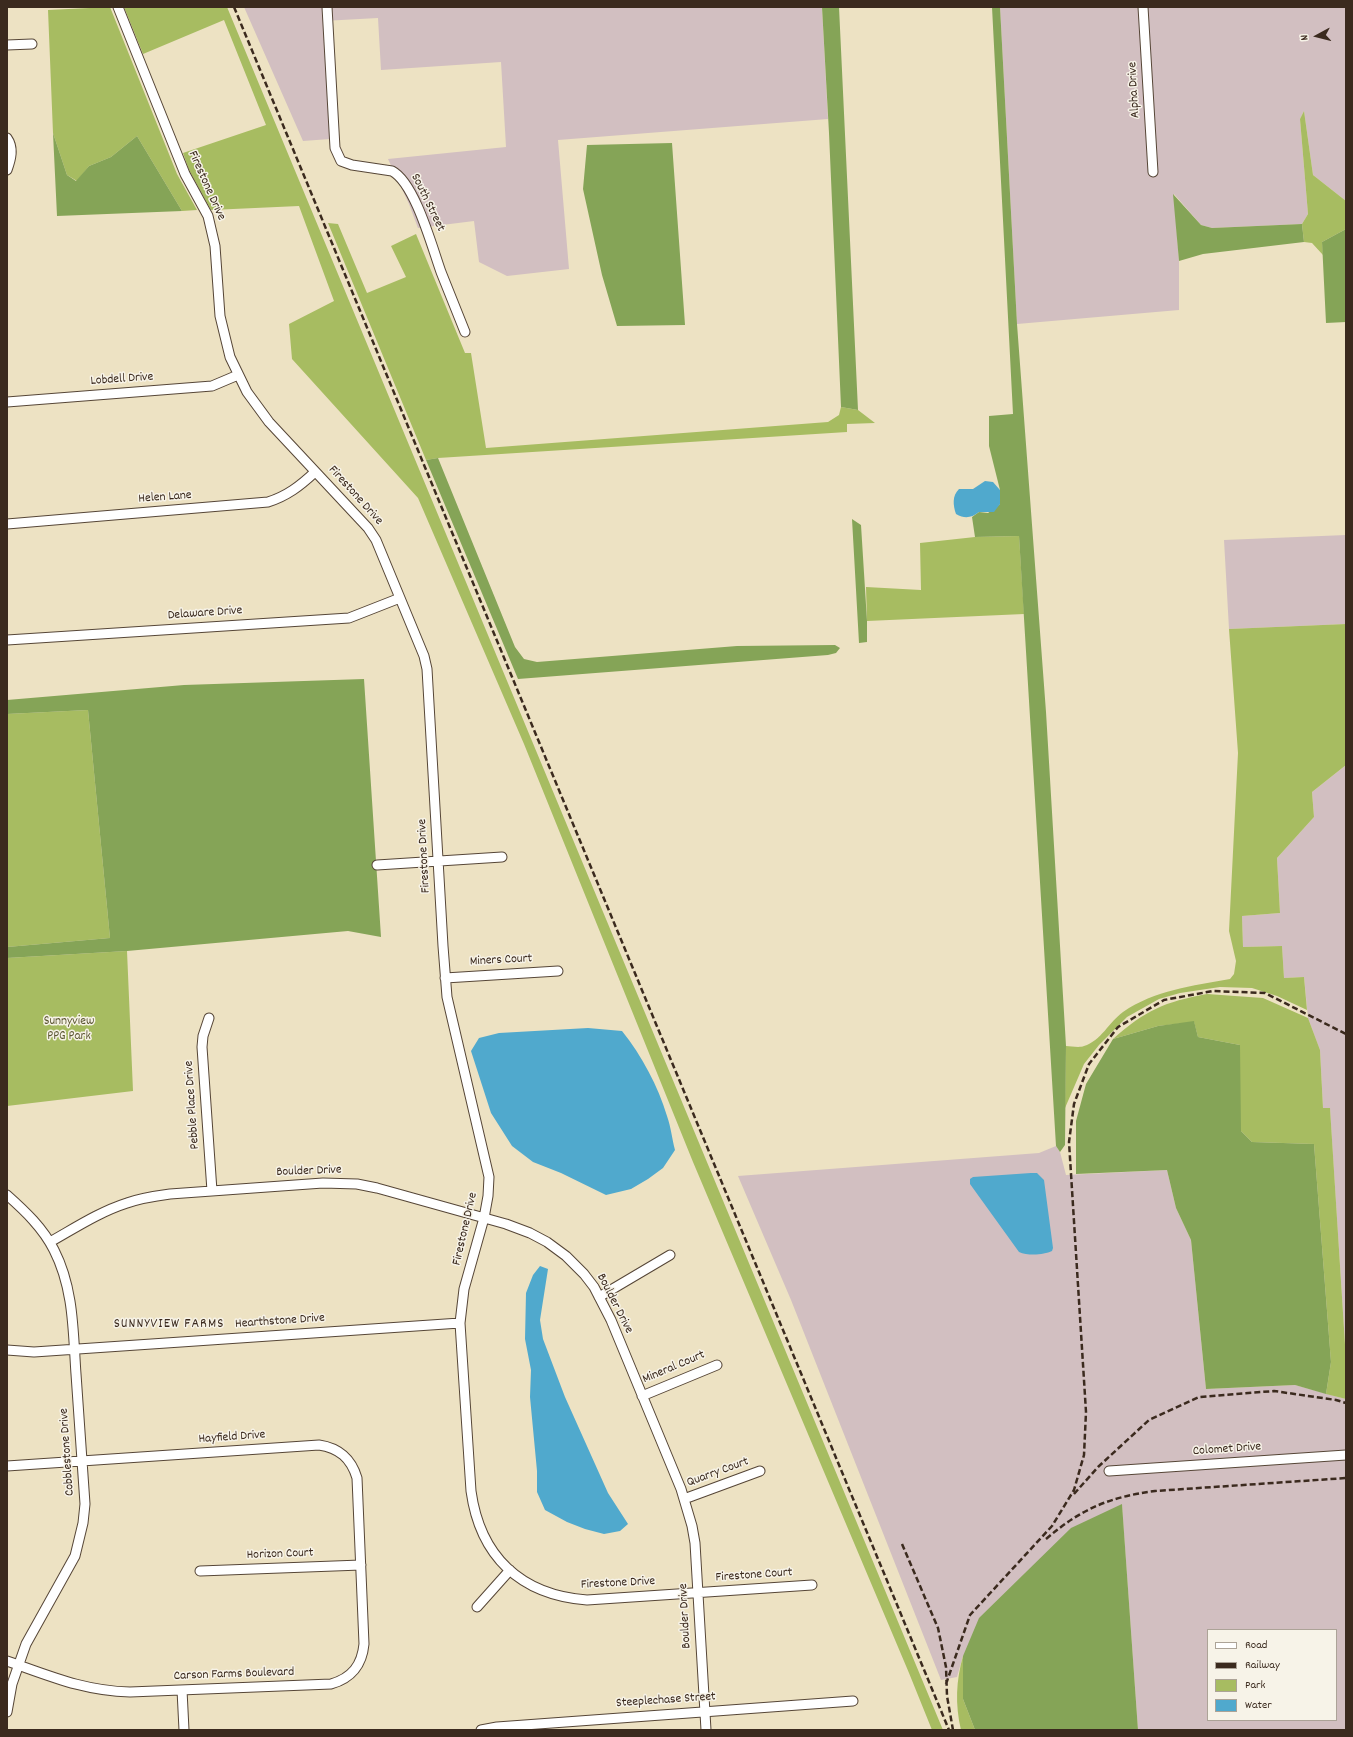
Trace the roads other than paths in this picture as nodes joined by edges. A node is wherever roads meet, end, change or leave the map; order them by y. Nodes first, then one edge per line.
1 (118, 7) edge
2 (327, 7) edge
3 (1143, 7) edge
4 (32, 44) dead end
5 (7, 45) edge
6 (7, 138) edge
7 (7, 170) edge
8 (1152, 172) dead end
9 (465, 332) dead end
10 (238, 375) junction
11 (7, 402) edge
12 (315, 472) junction
13 (7, 524) edge
14 (400, 598) junction
15 (7, 640) edge
16 (502, 857) dead end
17 (438, 861) junction
18 (377, 865) dead end
19 (558, 971) dead end
20 (445, 978) junction
21 (209, 1018) dead end
22 (212, 1191) junction
23 (7, 1195) edge
24 (484, 1218) junction
25 (50, 1242) junction
26 (670, 1255) dead end
27 (599, 1296) junction
28 (460, 1323) junction
29 (74, 1349) junction
30 (7, 1350) edge
31 (717, 1365) dead end
32 (642, 1396) junction
33 (1346, 1455) edge
34 (82, 1461) junction
35 (7, 1466) edge
36 (760, 1471) dead end
37 (1109, 1471) dead end
38 (684, 1499) junction
39 (360, 1565) junction
40 (510, 1570) junction
41 (200, 1572) dead end
42 (812, 1585) dead end
43 (698, 1593) junction
44 (476, 1607) dead end
45 (7, 1661) edge
46 (18, 1664) junction
47 (182, 1690) junction
48 (853, 1701) dead end
49 (705, 1711) junction
50 (7, 1712) edge
51 (184, 1730) edge
52 (482, 1730) edge
53 (706, 1730) edge

1 - 10 street, Firestone Drive
2 - 9 street, South Street
3 - 8 street, Alpha Drive
4 - 5 street
6 - 7 street
10 - 11 street, Lobdell Drive
10 - 12 street, Firestone Drive
12 - 13 street, Helen Lane
12 - 14 street, Firestone Drive
14 - 15 street, Delaware Drive
14 - 17 street, Firestone Drive
16 - 17 street
17 - 18 street
17 - 20 street, Firestone Drive
19 - 20 street, Miners Court
20 - 24 street, Firestone Drive
21 - 22 street, Pebble Place Drive
22 - 24 street, Boulder Drive
22 - 25 street, Boulder Drive
23 - 25 street, Cobblestone Drive
24 - 27 street, Boulder Drive
24 - 28 street, Firestone Drive
25 - 29 street, Cobblestone Drive
26 - 27 street
27 - 32 street, Boulder Drive
28 - 29 street, Hearthstone Drive
28 - 40 street, Firestone Drive
29 - 30 street, Hearthstone Drive
29 - 34 street, Cobblestone Drive
31 - 32 street, Mineral Court
32 - 38 street, Boulder Drive
33 - 37 street, Colomet Drive
34 - 35 street, Hayfield Drive
34 - 39 street, Hayfield Drive
34 - 46 street, Cobblestone Drive
36 - 38 street, Quarry Court
38 - 43 street, Boulder Drive
39 - 41 street, Horizon Court
39 - 47 street, Carson Farms Boulevard
40 - 43 street, Firestone Drive
40 - 44 street
42 - 43 street, Firestone Court
43 - 49 street, Boulder Drive
45 - 46 street, Carson Farms Boulevard
46 - 47 street, Carson Farms Boulevard
46 - 50 street, Cobblestone Drive
47 - 51 street
48 - 49 street, Steeplechase Street
49 - 52 street, Steeplechase Street
49 - 53 street, Boulder Drive

